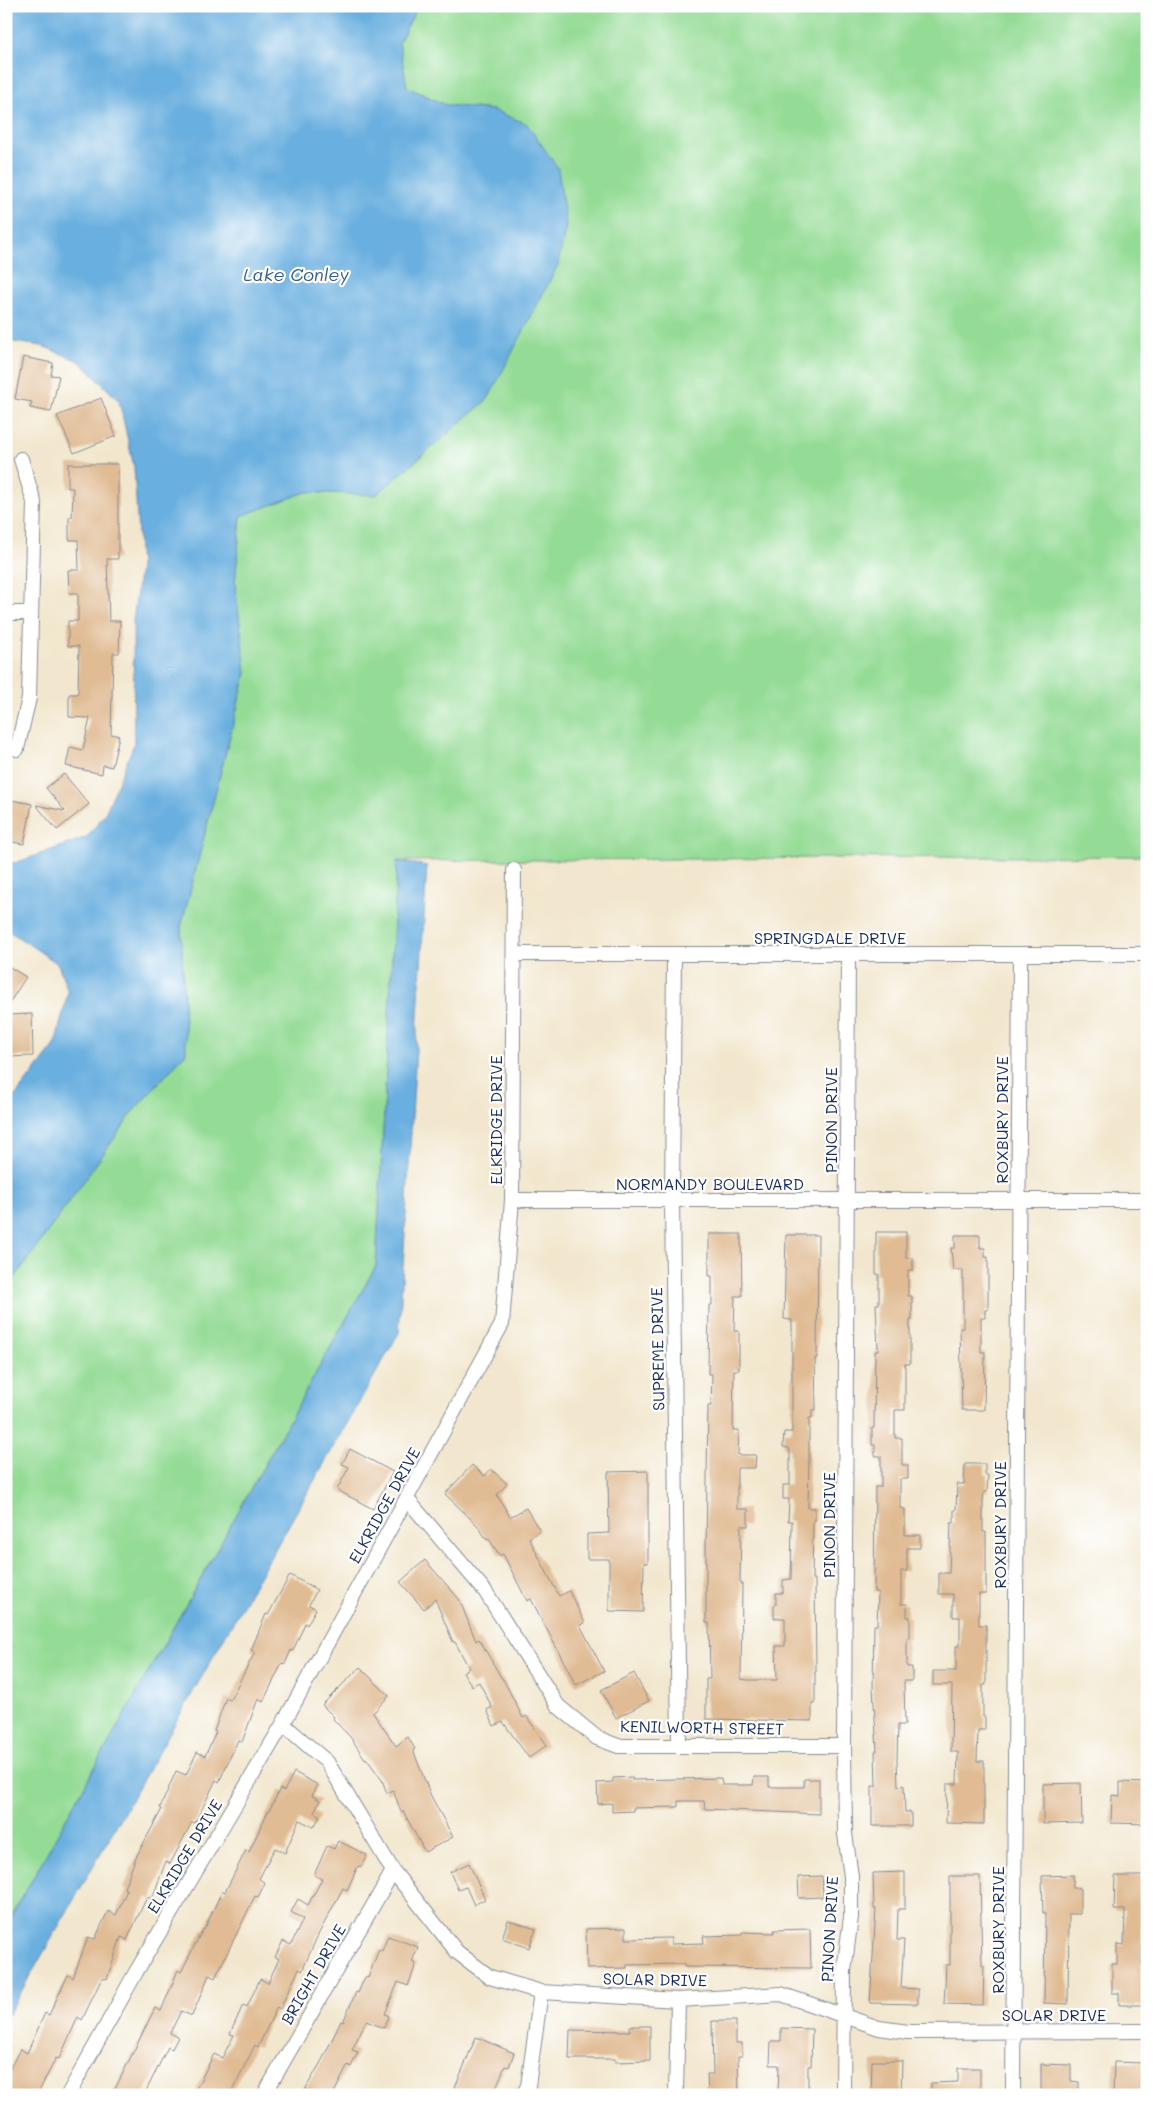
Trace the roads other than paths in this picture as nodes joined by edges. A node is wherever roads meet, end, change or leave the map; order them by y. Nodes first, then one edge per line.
1 (21, 459) dead end
2 (6, 613) edge
3 (31, 614) junction
4 (17, 749) dead end
5 (514, 870) dead end
6 (514, 954) junction
7 (674, 954) junction
8 (1147, 954) edge
9 (848, 955) junction
10 (1020, 955) junction
11 (512, 1200) junction
12 (672, 1200) junction
13 (1018, 1200) junction
14 (1147, 1200) edge
15 (848, 1201) junction
16 (408, 1499) junction
17 (283, 1724) junction
18 (679, 1744) junction
19 (844, 1746) junction
20 (393, 1871) junction
21 (541, 1992) junction
22 (678, 2000) junction
23 (844, 2014) junction
24 (1147, 2030) edge
25 (1014, 2032) junction
26 (68, 2095) edge
27 (264, 2095) edge
28 (523, 2095) edge
29 (676, 2095) edge
30 (843, 2095) edge
31 (1013, 2095) edge

1 - 3 street
2 - 3 street
3 - 4 street
5 - 6 street, ELKRIDGE DRIVE
6 - 7 street, SPRINGDALE DRIVE
6 - 11 street, ELKRIDGE DRIVE
7 - 9 street, SPRINGDALE DRIVE
7 - 12 street, SUPREME DRIVE
8 - 10 street, SPRINGDALE DRIVE
9 - 10 street, SPRINGDALE DRIVE
9 - 15 street, PINON DRIVE
10 - 13 street, ROXBURY DRIVE
11 - 12 street, NORMANDY BOULEVARD
11 - 16 street, ELKRIDGE DRIVE
12 - 15 street, NORMANDY BOULEVARD
12 - 18 street, SUPREME DRIVE
13 - 14 street, NORMANDY BOULEVARD
13 - 15 street, NORMANDY BOULEVARD
13 - 25 street, ROXBURY DRIVE
15 - 19 street, PINON DRIVE
16 - 17 street, ELKRIDGE DRIVE
16 - 18 street, KENILWORTH STREET
17 - 20 street, SOLAR DRIVE
17 - 26 street, ELKRIDGE DRIVE
18 - 19 street, KENILWORTH STREET
19 - 23 street, PINON DRIVE
20 - 21 street, SOLAR DRIVE
20 - 27 street, BRIGHT DRIVE
21 - 22 street, SOLAR DRIVE
21 - 28 street
22 - 23 street, SOLAR DRIVE
22 - 29 street
23 - 25 street, SOLAR DRIVE
23 - 30 street, PINON DRIVE
24 - 25 street, SOLAR DRIVE
25 - 31 street, ROXBURY DRIVE

